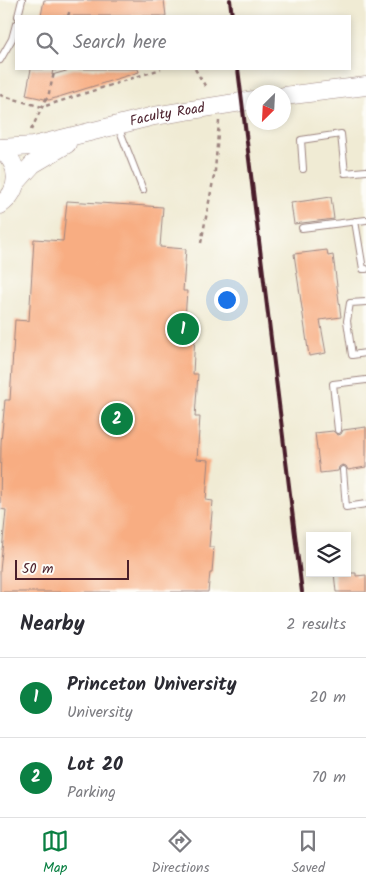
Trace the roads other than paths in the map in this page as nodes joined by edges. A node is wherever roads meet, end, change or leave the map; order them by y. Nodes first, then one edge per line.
1 (22, 0) edge
2 (18, 15) edge
3 (15, 28) edge
4 (0, 60) edge
5 (366, 86) edge
6 (291, 95) edge
7 (246, 101) edge
8 (118, 124) junction
9 (82, 135) junction
10 (0, 149) edge
11 (303, 169) dead end
12 (366, 171) edge
13 (16, 183) junction
14 (143, 190) dead end
15 (0, 205) edge
16 (366, 220) edge
17 (355, 221) junction
18 (302, 228) dead end
19 (364, 269) edge
20 (366, 302) edge
21 (366, 353) edge
22 (366, 380) edge
23 (338, 430) dead end
24 (343, 470) dead end
25 (366, 504) edge

1 - 2 lane
3 - 4 lane
5 - 6 street
7 - 8 street, Faculty Road
8 - 9 street, Faculty Road
8 - 14 lane
9 - 10 street, Faculty Road
9 - 13 street, Faculty Road
10 - 13 street
11 - 12 lane
13 - 15 street, Faculty Road
16 - 17 lane
17 - 18 lane
17 - 19 lane
20 - 21 lane
22 - 23 lane
24 - 25 lane

